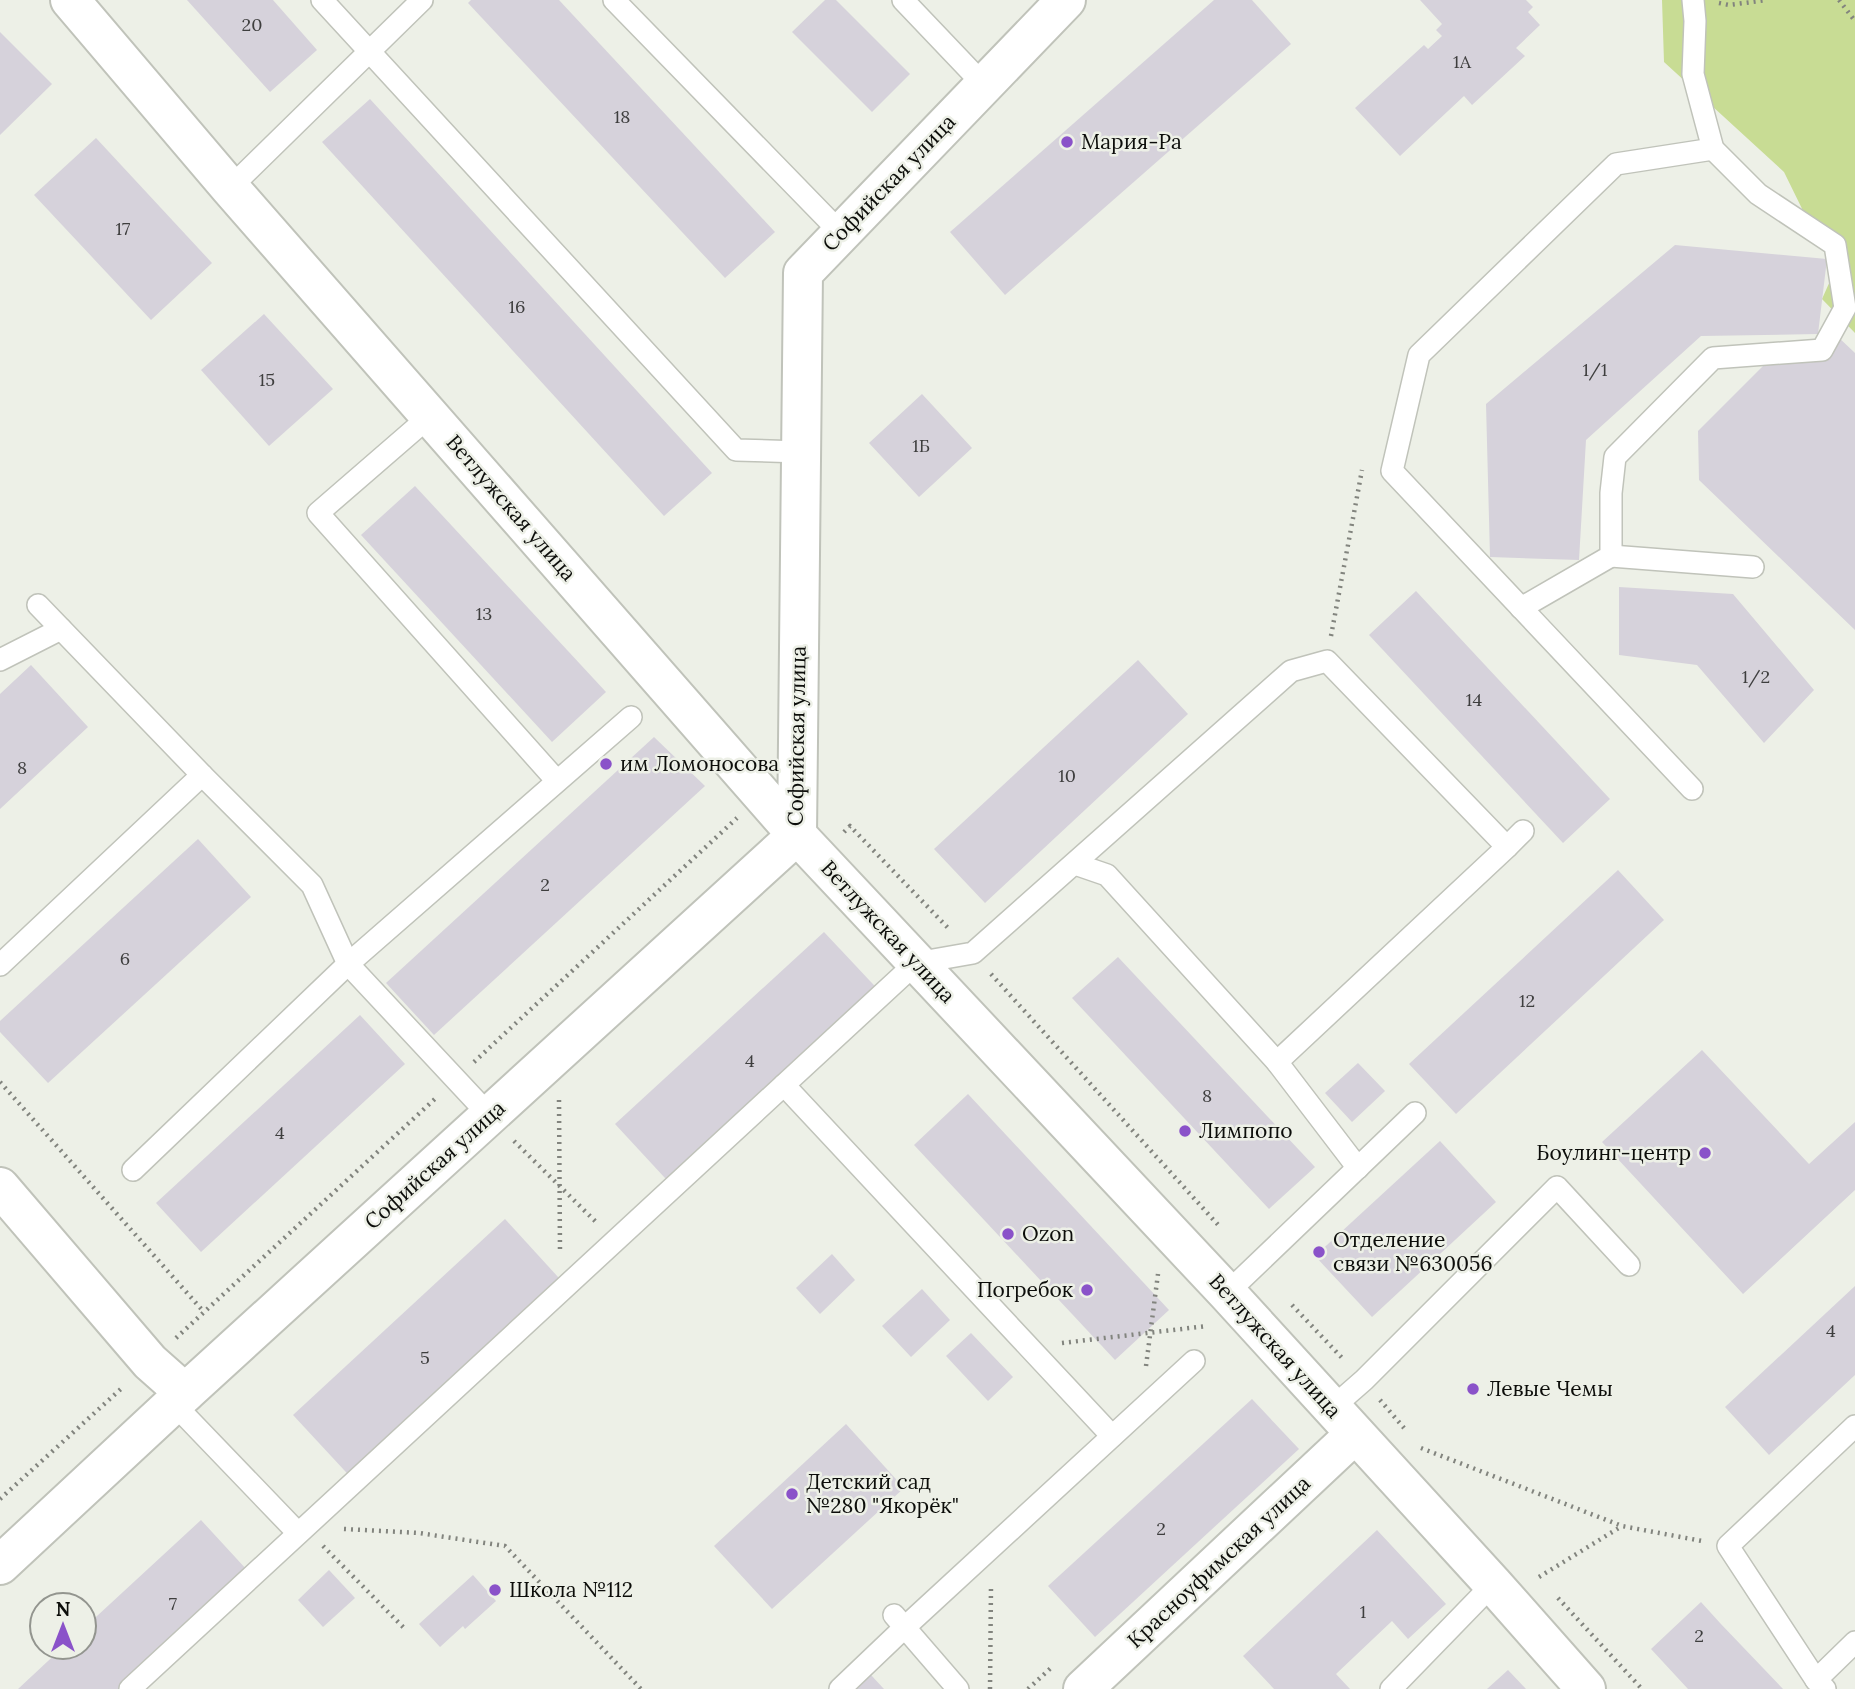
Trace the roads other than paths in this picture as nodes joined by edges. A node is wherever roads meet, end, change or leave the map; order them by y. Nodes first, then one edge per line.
1 (70, 0) edge
2 (322, 0) edge
3 (422, 0) edge
4 (614, 0) edge
5 (903, 0) edge
6 (1066, 0) edge
7 (1702, 1) edge
8 (370, 51) junction
9 (983, 84) junction
10 (1713, 149) junction
11 (230, 188) junction
12 (841, 233) junction
13 (430, 416) junction
14 (801, 452) junction
15 (1611, 556) junction
16 (1754, 567) dead end
17 (38, 605) dead end
18 (1521, 608) junction
19 (61, 629) junction
20 (0, 660) edge
21 (631, 717) dead end
22 (202, 775) junction
23 (557, 781) junction
24 (1692, 789) dead end
25 (1522, 831) dead end
26 (797, 835) junction
27 (1507, 847) junction
28 (1075, 863) junction
29 (916, 963) junction
30 (348, 964) junction
31 (0, 965) edge
32 (1277, 1062) junction
33 (783, 1085) junction
34 (1415, 1113) dead end
35 (500, 1127) junction
36 (1358, 1168) junction
37 (133, 1170) dead end
38 (0, 1187) edge
39 (1629, 1265) dead end
40 (1227, 1293) junction
41 (1194, 1361) dead end
42 (180, 1399) junction
43 (1343, 1421) junction
44 (1855, 1426) edge
45 (1112, 1436) junction
46 (302, 1530) junction
47 (0, 1565) edge
48 (1493, 1584) junction
49 (899, 1621) junction
50 (1855, 1642) edge
51 (1821, 1684) edge
52 (130, 1689) edge
53 (840, 1689) edge
54 (958, 1689) edge
55 (1083, 1689) edge
56 (1391, 1689) edge
57 (1586, 1689) edge

1 - 11 street, Ветлужская улица
2 - 8 lane
3 - 8 lane
4 - 12 lane
5 - 9 lane
6 - 9 street, Софийская улица
7 - 10 lane
8 - 11 lane
8 - 14 lane
9 - 12 street, Софийская улица
10 - 15 lane
10 - 18 lane
11 - 13 street, Ветлужская улица
12 - 14 street, Софийская улица
13 - 23 lane
13 - 26 street, Ветлужская улица
14 - 26 street, Софийская улица
15 - 16 lane
15 - 18 lane
17 - 19 lane
18 - 24 lane
19 - 20 lane
19 - 22 lane
21 - 23 lane
22 - 30 lane
22 - 31 lane
23 - 30 lane
25 - 27 lane
26 - 29 street, Ветлужская улица
26 - 35 street, Софийская улица
27 - 28 lane
27 - 32 lane
28 - 29 lane
28 - 32 lane
29 - 33 lane
29 - 40 street, Ветлужская улица
30 - 35 lane
30 - 37 lane
32 - 36 lane
33 - 45 lane
33 - 46 lane
34 - 36 lane
35 - 42 street, Софийская улица
36 - 40 lane
38 - 42 street
39 - 43 lane
40 - 43 street, Ветлужская улица
41 - 45 lane
42 - 46 lane
42 - 47 street, Софийская улица
43 - 48 street, Ветлужская улица
43 - 55 street, Красноуфимская улица
44 - 51 lane
45 - 49 lane
46 - 52 lane
48 - 56 lane
48 - 57 street, Ветлужская улица
49 - 53 lane
49 - 54 lane
50 - 51 lane

